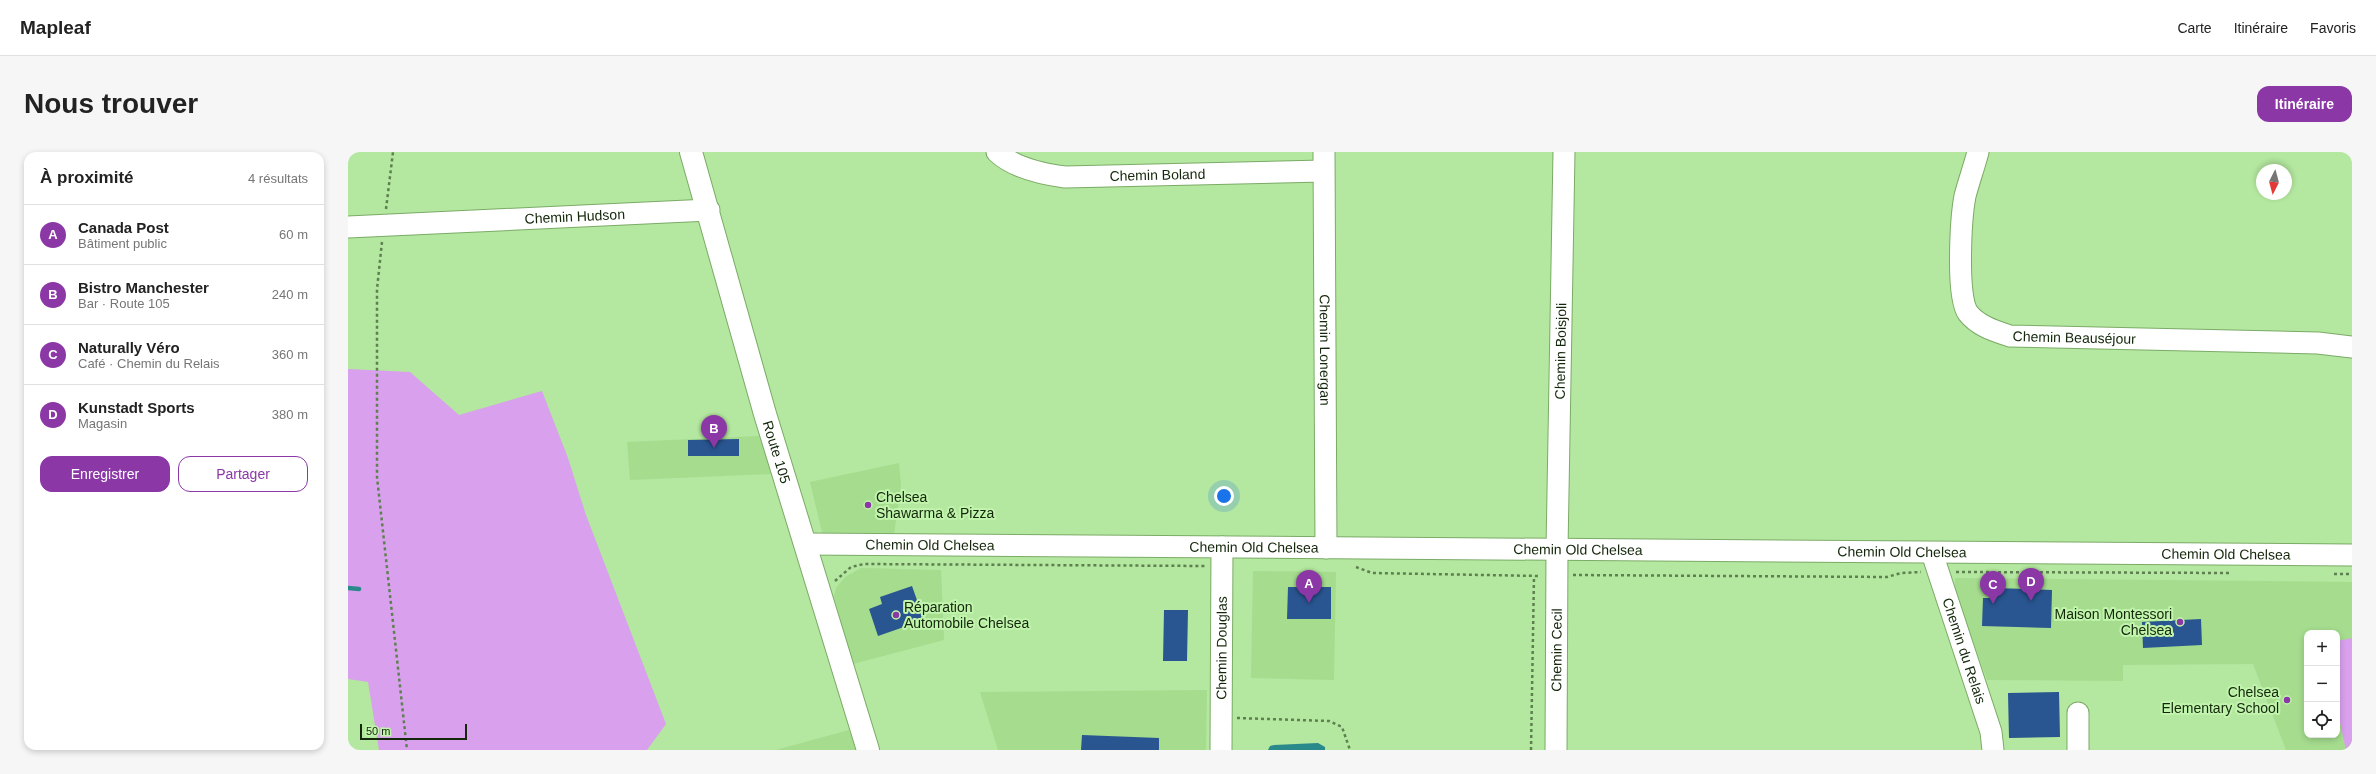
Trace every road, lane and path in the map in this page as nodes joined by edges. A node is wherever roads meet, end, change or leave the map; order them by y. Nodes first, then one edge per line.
1 (393, 152) edge
2 (691, 152) edge
3 (997, 152) edge
4 (1564, 152) edge
5 (1978, 152) edge
6 (1323, 161) edge
7 (709, 210) junction
8 (384, 225) junction
9 (348, 227) edge
10 (2352, 347) edge
11 (805, 544) junction
12 (1326, 548) junction
13 (1557, 549) junction
14 (1932, 553) junction
15 (2352, 555) edge
16 (1222, 556) junction
17 (1350, 566) dead end
18 (832, 581) dead end
19 (2078, 713) dead end
20 (1221, 718) junction
21 (407, 750) edge
22 (868, 750) edge
23 (1221, 750) edge
24 (1350, 750) edge
25 (1531, 750) edge
26 (1556, 750) edge
27 (1993, 750) edge
28 (2078, 750) edge

1 - 8 path
2 - 7 main road, Route 105
3 - 6 street, Chemin Boland
4 - 13 street, Chemin Boisjoli
5 - 10 street, Chemin Beauséjour
6 - 12 street, Chemin Lonergan
7 - 8 street, Chemin Hudson
7 - 11 main road, Route 105
8 - 9 street, Chemin Hudson
8 - 21 path
11 - 16 street, Chemin Old Chelsea
11 - 22 main road, Route 105
12 - 13 street, Chemin Old Chelsea
12 - 16 street, Chemin Old Chelsea
13 - 14 street, Chemin Old Chelsea
13 - 26 street, Chemin Cecil
14 - 15 street, Chemin Old Chelsea
14 - 27 street, Chemin du Relais
16 - 18 path
16 - 20 street, Chemin Douglas
17 - 25 path
19 - 28 street
20 - 23 street, Chemin Douglas
20 - 24 path

